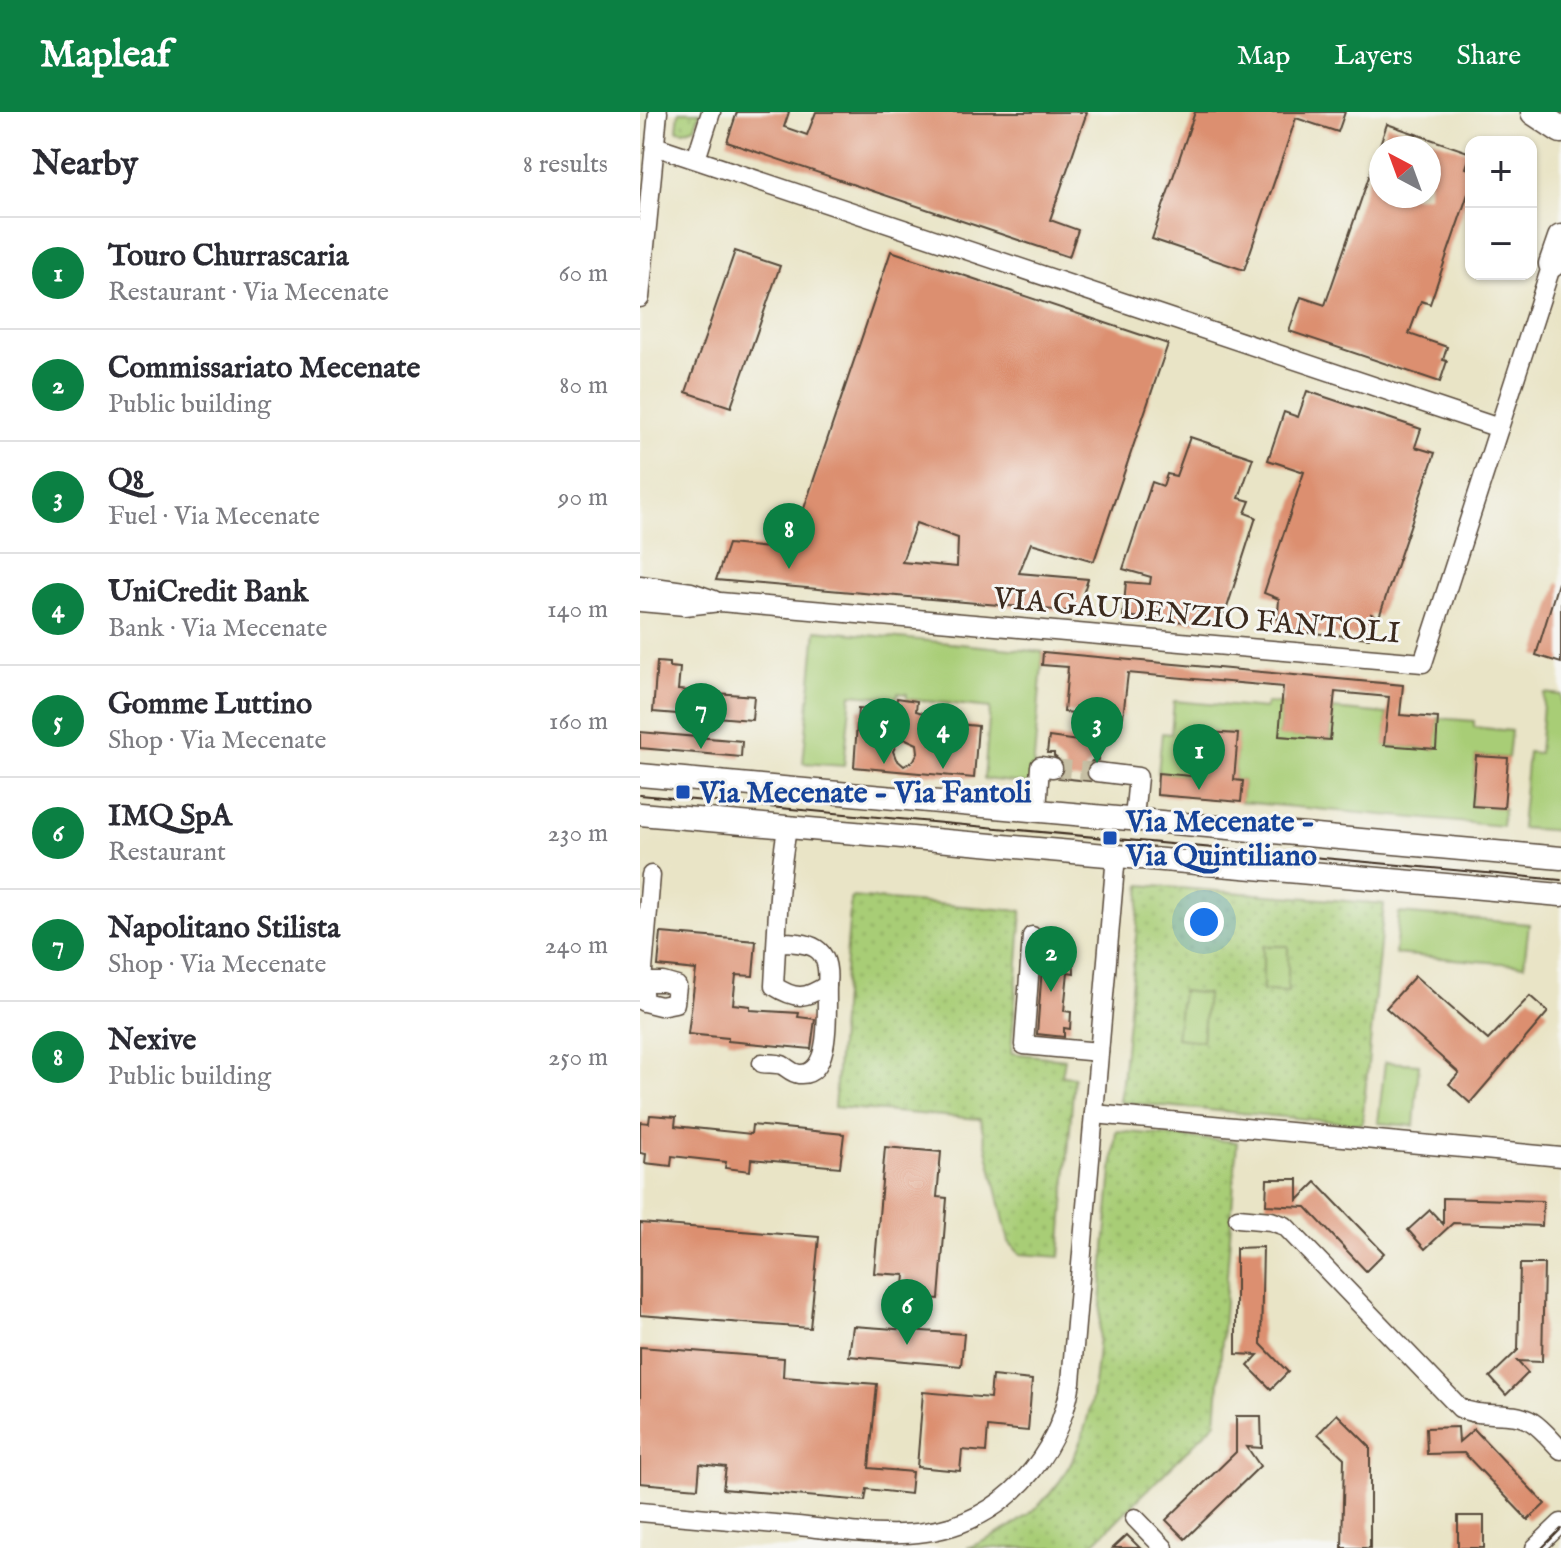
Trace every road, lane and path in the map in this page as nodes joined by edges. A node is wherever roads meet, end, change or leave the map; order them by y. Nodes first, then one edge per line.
1 (658, 112) edge
2 (711, 112) edge
3 (1534, 112) edge
4 (1561, 130) edge
5 (655, 146) junction
6 (696, 159) junction
7 (1561, 238) edge
8 (1556, 256) edge
9 (640, 298) edge
10 (1499, 428) junction
11 (640, 585) edge
12 (640, 602) edge
13 (720, 602) junction
14 (1047, 767) dead end
15 (1097, 772) tunnel mouth
16 (640, 775) edge
17 (1037, 810) junction
18 (640, 814) edge
19 (1134, 818) junction
20 (787, 829) junction
21 (1116, 855) junction
22 (1561, 858) edge
23 (651, 875) dead end
24 (1561, 895) edge
25 (1032, 936) dead end
26 (777, 942) junction
27 (642, 982) edge
28 (827, 985) junction
29 (1099, 1052) junction
30 (762, 1063) dead end
31 (1094, 1114) junction
32 (1561, 1157) edge
33 (1238, 1218) dead end
34 (1561, 1450) edge
35 (640, 1512) edge
36 (1135, 1518) dead end
37 (1561, 1523) edge
38 (1561, 1534) edge
39 (1164, 1548) edge
40 (1535, 1548) edge
41 (1547, 1548) edge

1 - 5 street
2 - 6 street
3 - 4 highway
5 - 6 street
5 - 9 street
6 - 10 street
7 - 8 highway
8 - 10 street, VIA GAUDENZIO FANTOLI
10 - 13 street, VIA GAUDENZIO FANTOLI
11 - 13 street, VIA GAUDENZIO FANTOLI
12 - 13 street, VIA GAUDENZIO FANTOLI
14 - 17 street
15 - 19 street
16 - 17 main road
17 - 19 main road
18 - 20 main road
19 - 22 main road
20 - 21 main road
20 - 26 street
21 - 24 main road
21 - 29 street
23 - 27 street
25 - 29 street
26 - 28 street
26 - 28 street
28 - 30 street
29 - 31 street
31 - 32 street
31 - 35 street
33 - 34 street
36 - 39 street
37 - 40 street
38 - 41 street

